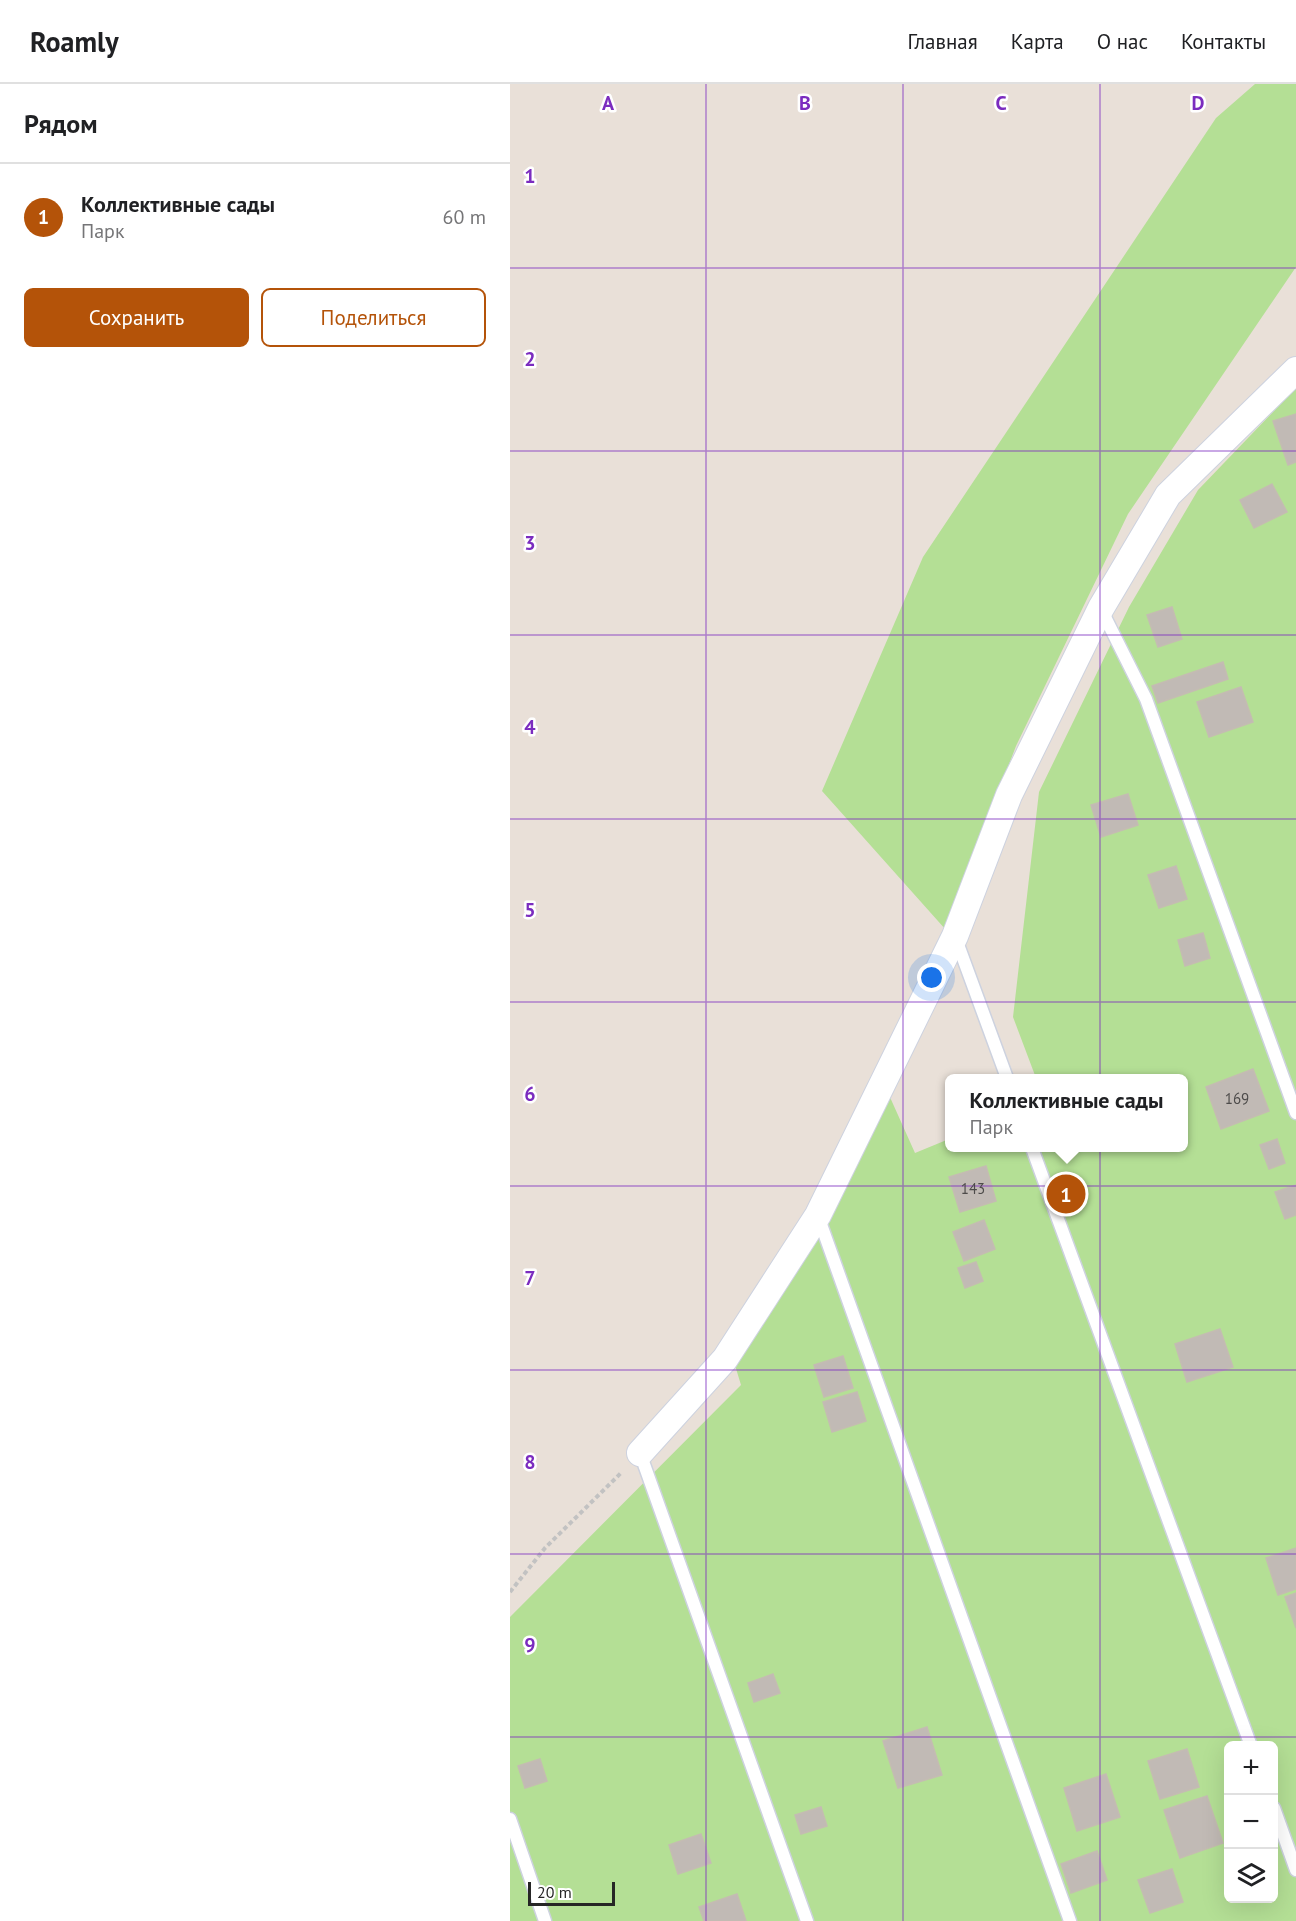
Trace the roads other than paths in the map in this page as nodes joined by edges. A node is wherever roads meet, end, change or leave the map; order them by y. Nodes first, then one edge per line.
1 (1296, 370) edge
2 (1101, 608) junction
3 (955, 936) junction
4 (1006, 1074) edge
5 (1296, 1113) edge
6 (1033, 1152) edge
7 (818, 1215) junction
8 (640, 1454) joint
9 (1249, 1741) edge
10 (1278, 1819) edge
11 (510, 1820) edge
12 (1296, 1870) edge
13 (545, 1921) edge
14 (807, 1921) edge
15 (1070, 1921) edge

1 - 2 street
2 - 3 street
2 - 5 lane
3 - 4 lane
3 - 7 street
6 - 9 lane
7 - 8 street
7 - 15 lane
8 - 14 lane
10 - 12 lane
11 - 13 lane

